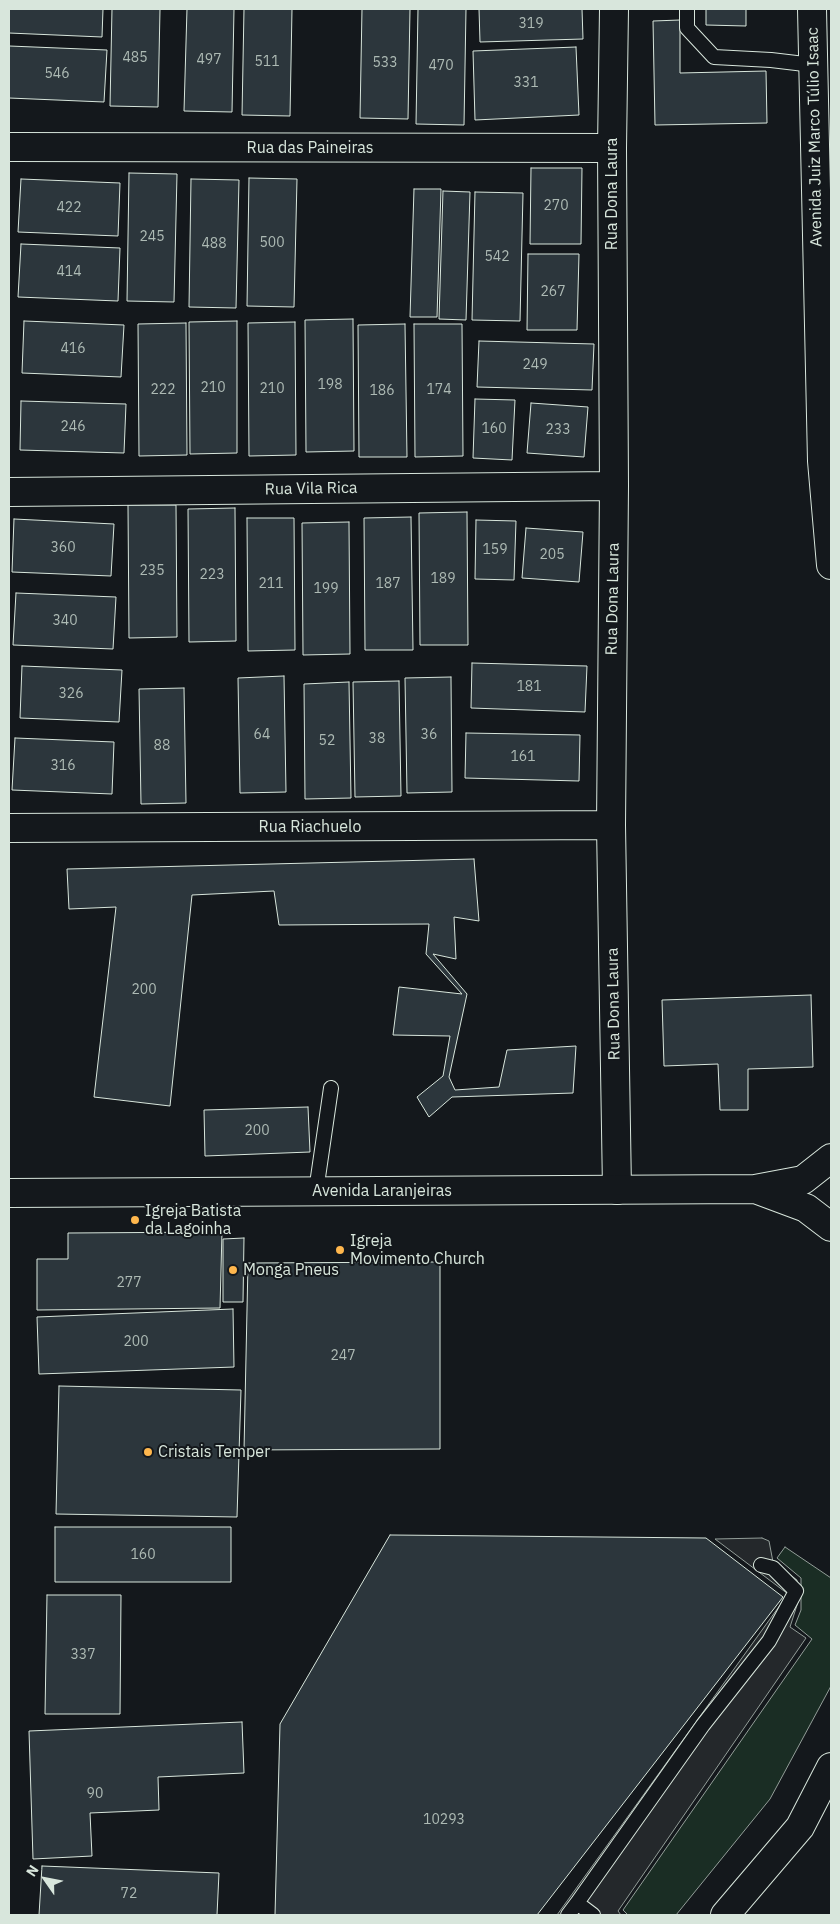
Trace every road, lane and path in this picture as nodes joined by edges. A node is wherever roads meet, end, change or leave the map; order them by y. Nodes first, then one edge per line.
1 (614, 9) edge
2 (687, 9) edge
3 (812, 9) edge
4 (813, 65) junction
5 (9, 147) edge
6 (612, 148) junction
7 (614, 486) junction
8 (9, 492) edge
9 (831, 564) edge
10 (611, 825) junction
11 (9, 828) edge
12 (331, 1088) dead end
13 (831, 1158) edge
14 (755, 1189) junction
15 (617, 1190) junction
16 (316, 1192) junction
17 (9, 1193) edge
18 (831, 1226) edge
19 (761, 1565) dead end
20 (831, 1767) edge
21 (577, 1903) junction
22 (568, 1915) edge
23 (593, 1915) edge
24 (725, 1915) edge

1 - 6 street, Rua Dona Laura
2 - 4 lane
3 - 4 street, Avenida Juiz Marco Túlio Isaac
4 - 9 street, Avenida Juiz Marco Túlio Isaac
5 - 6 street, Rua das Paineiras
6 - 7 street, Rua Dona Laura
7 - 8 street, Rua Vila Rica
7 - 10 street, Rua Dona Laura
10 - 11 street, Rua Riachuelo
10 - 15 street, Rua Dona Laura
12 - 16 lane
13 - 14 street, Avenida Laranjeiras
14 - 15 street, Avenida Laranjeiras
14 - 18 street, Avenida Laranjeiras
15 - 16 street, Avenida Laranjeiras
16 - 17 street, Avenida Laranjeiras
19 - 21 lane
20 - 24 street
21 - 22 lane
21 - 23 lane

